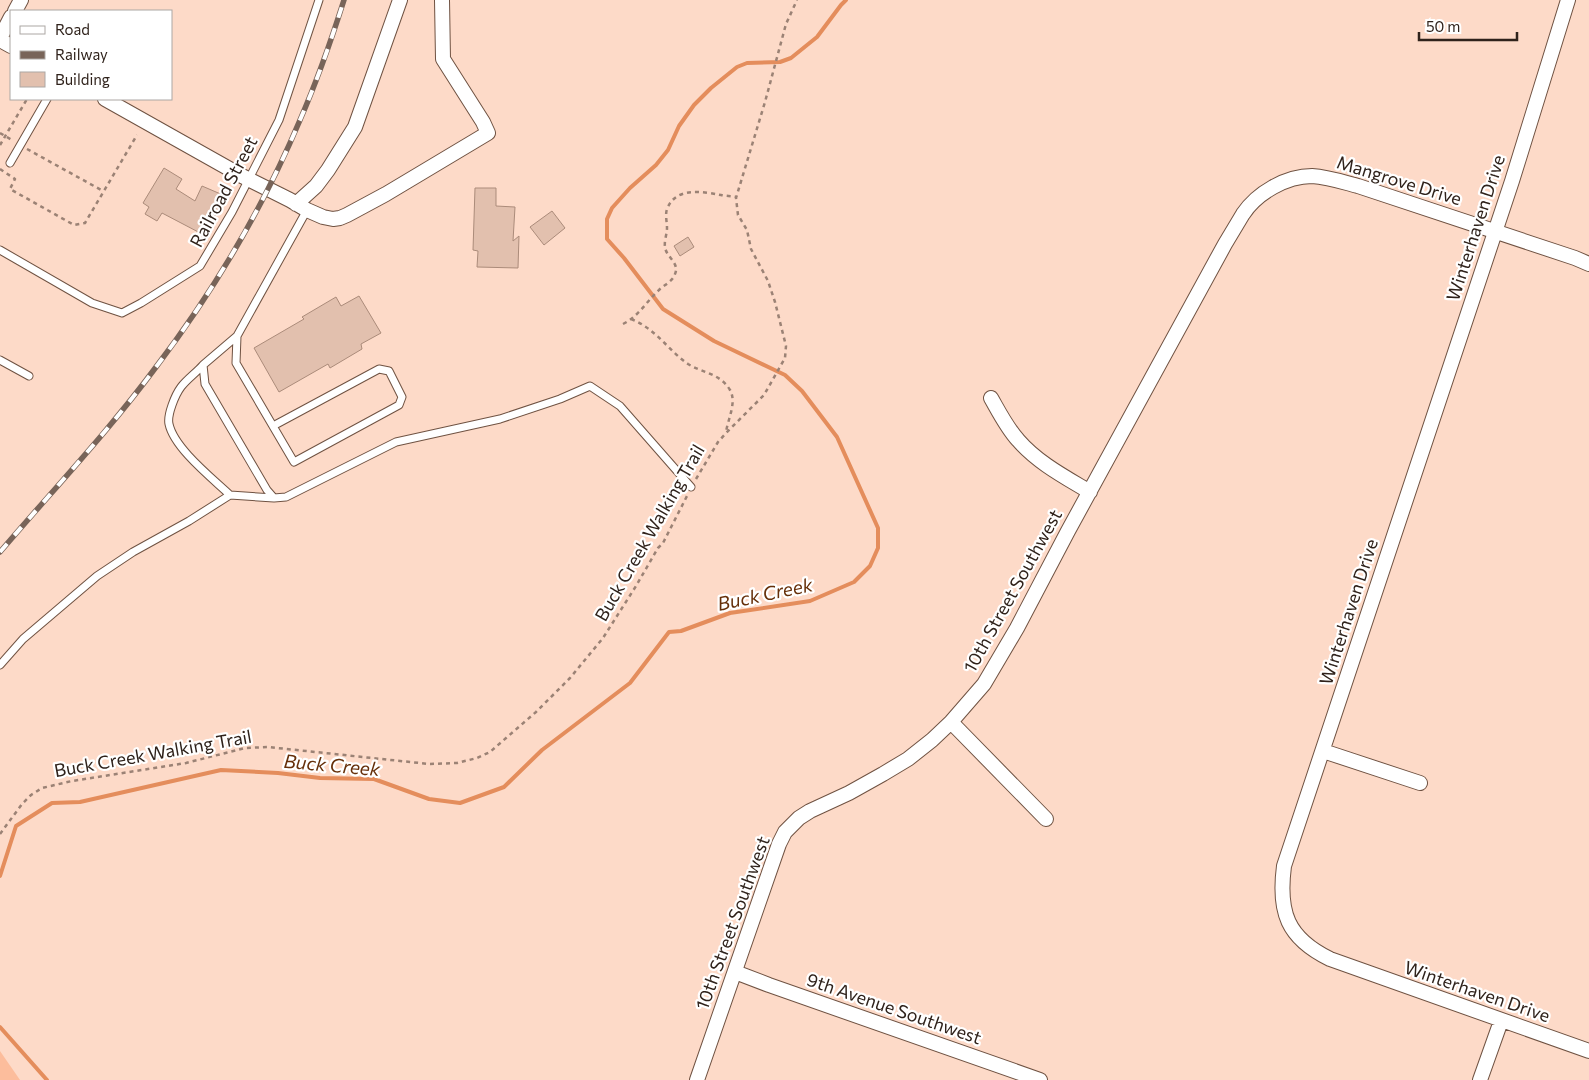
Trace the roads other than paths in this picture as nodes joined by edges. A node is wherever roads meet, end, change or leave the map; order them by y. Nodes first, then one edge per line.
1 (319, 0) edge
2 (400, 0) edge
3 (442, 0) edge
4 (1568, 0) edge
5 (10, 19) edge
6 (0, 39) edge
7 (46, 100) edge
8 (107, 100) edge
9 (10, 163) dead end
10 (249, 180) junction
11 (302, 207) junction
12 (1238, 224) joint
13 (1494, 231) junction
14 (0, 250) edge
15 (1589, 264) edge
16 (237, 336) junction
17 (0, 360) edge
18 (203, 366) junction
19 (29, 376) dead end
20 (991, 398) dead end
21 (273, 426) junction
22 (691, 487) road end
23 (1090, 492) junction
24 (230, 495) junction
25 (274, 498) junction
26 (0, 665) edge
27 (951, 722) junction
28 (1323, 751) junction
29 (1420, 783) dead end
30 (1046, 819) dead end
31 (735, 972) junction
32 (1501, 1021) junction
33 (1589, 1051) edge
34 (696, 1080) edge
35 (1040, 1080) edge
36 (1480, 1080) edge

1 - 10 lane, Railroad Street
2 - 11 street
3 - 11 street
4 - 13 street, Winterhaven Drive
5 - 6 street
7 - 9 lane
8 - 10 street
10 - 11 street
10 - 14 lane, Railroad Street
11 - 16 lane
12 - 13 street, Mangrove Drive
12 - 23 street, 10th Street Southwest
13 - 15 street, Mangrove Drive
13 - 28 street, Winterhaven Drive
16 - 18 lane
16 - 21 lane
17 - 19 lane
18 - 24 lane
18 - 25 lane
20 - 23 street
21 - 21 lane
22 - 25 lane
23 - 27 street, 10th Street Southwest
24 - 25 lane
24 - 26 lane
27 - 30 street
27 - 31 street, 10th Street Southwest
28 - 29 street
28 - 32 street, Winterhaven Drive
31 - 34 street, 10th Street Southwest
31 - 35 street, 9th Avenue Southwest
32 - 33 street, Winterhaven Drive
32 - 36 street

